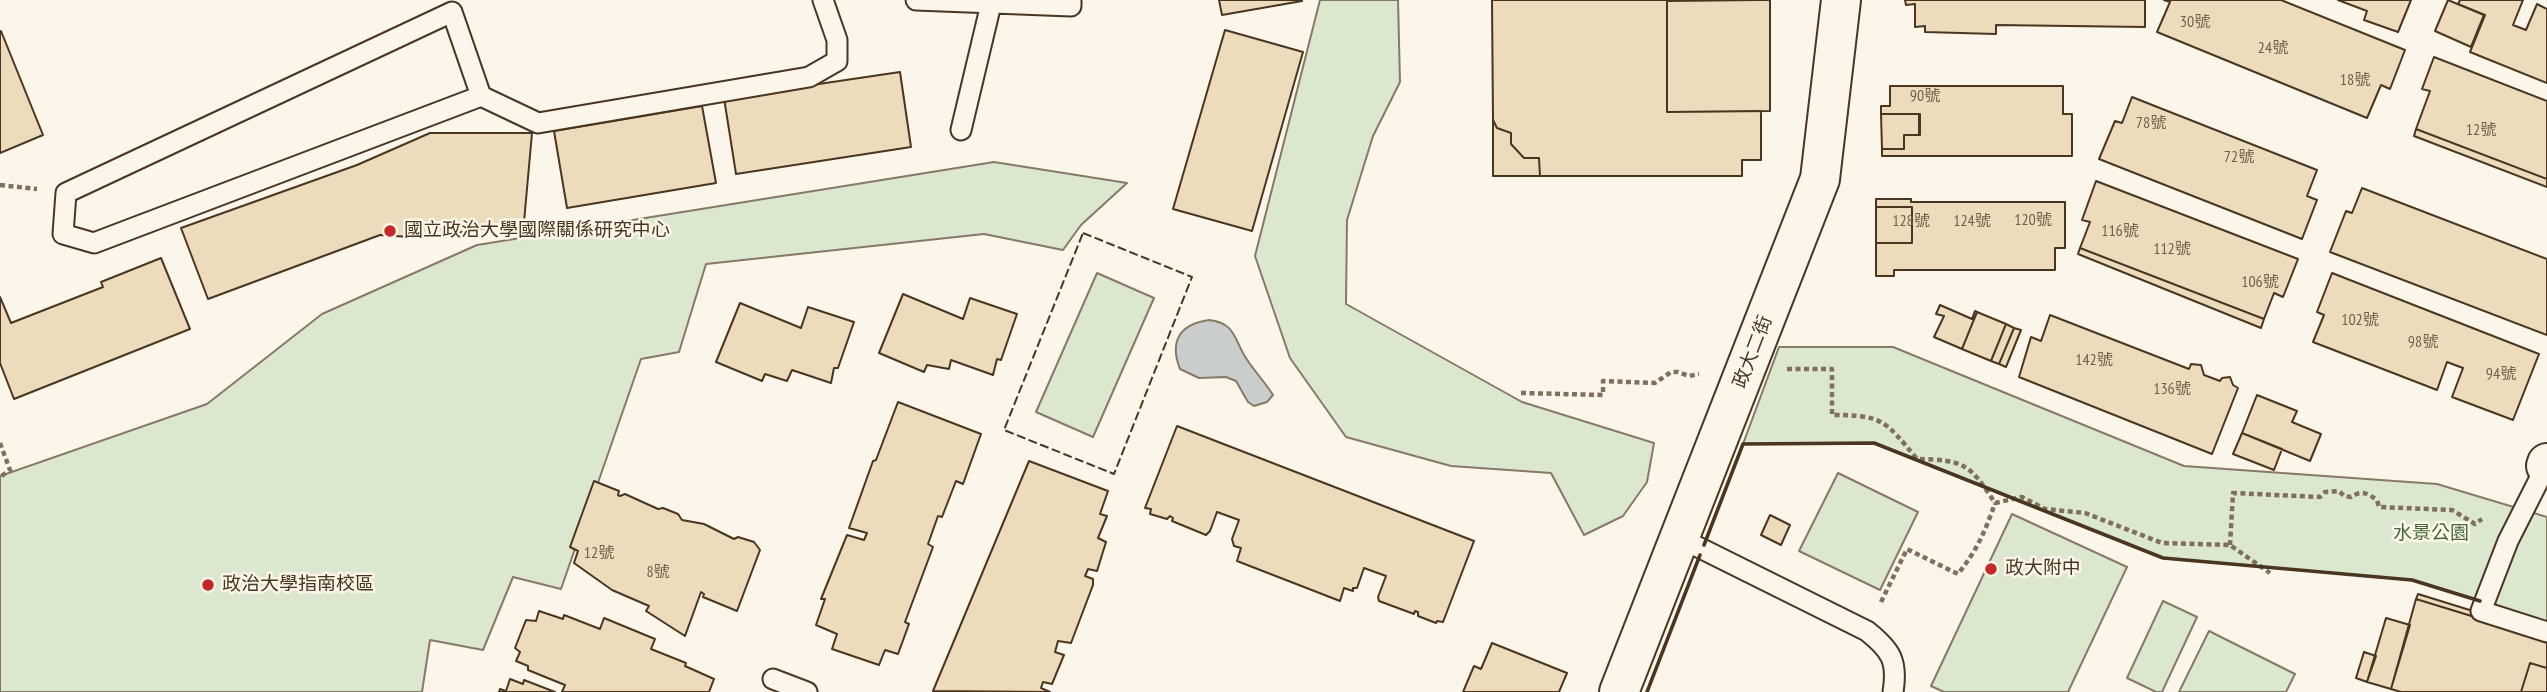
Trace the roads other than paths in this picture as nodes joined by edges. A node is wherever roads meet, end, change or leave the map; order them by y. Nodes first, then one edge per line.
1 (823, 0) edge
2 (916, 0) edge
3 (1071, 0) edge
4 (1841, 0) edge
5 (991, 4) junction
6 (452, 6) edge
7 (481, 96) junction
8 (961, 130) dead end
9 (2546, 465) edge
10 (1679, 538) junction
11 (2547, 632) edge
12 (773, 679) dead end
13 (807, 692) edge
14 (1619, 692) edge
15 (1893, 692) edge

1 - 7 lane
2 - 5 lane
3 - 5 lane
4 - 10 street, 政大二街
5 - 8 lane
6 - 7 lane
6 - 7 lane
9 - 11 lane
10 - 14 street, 政大二街
10 - 15 lane
12 - 13 lane

